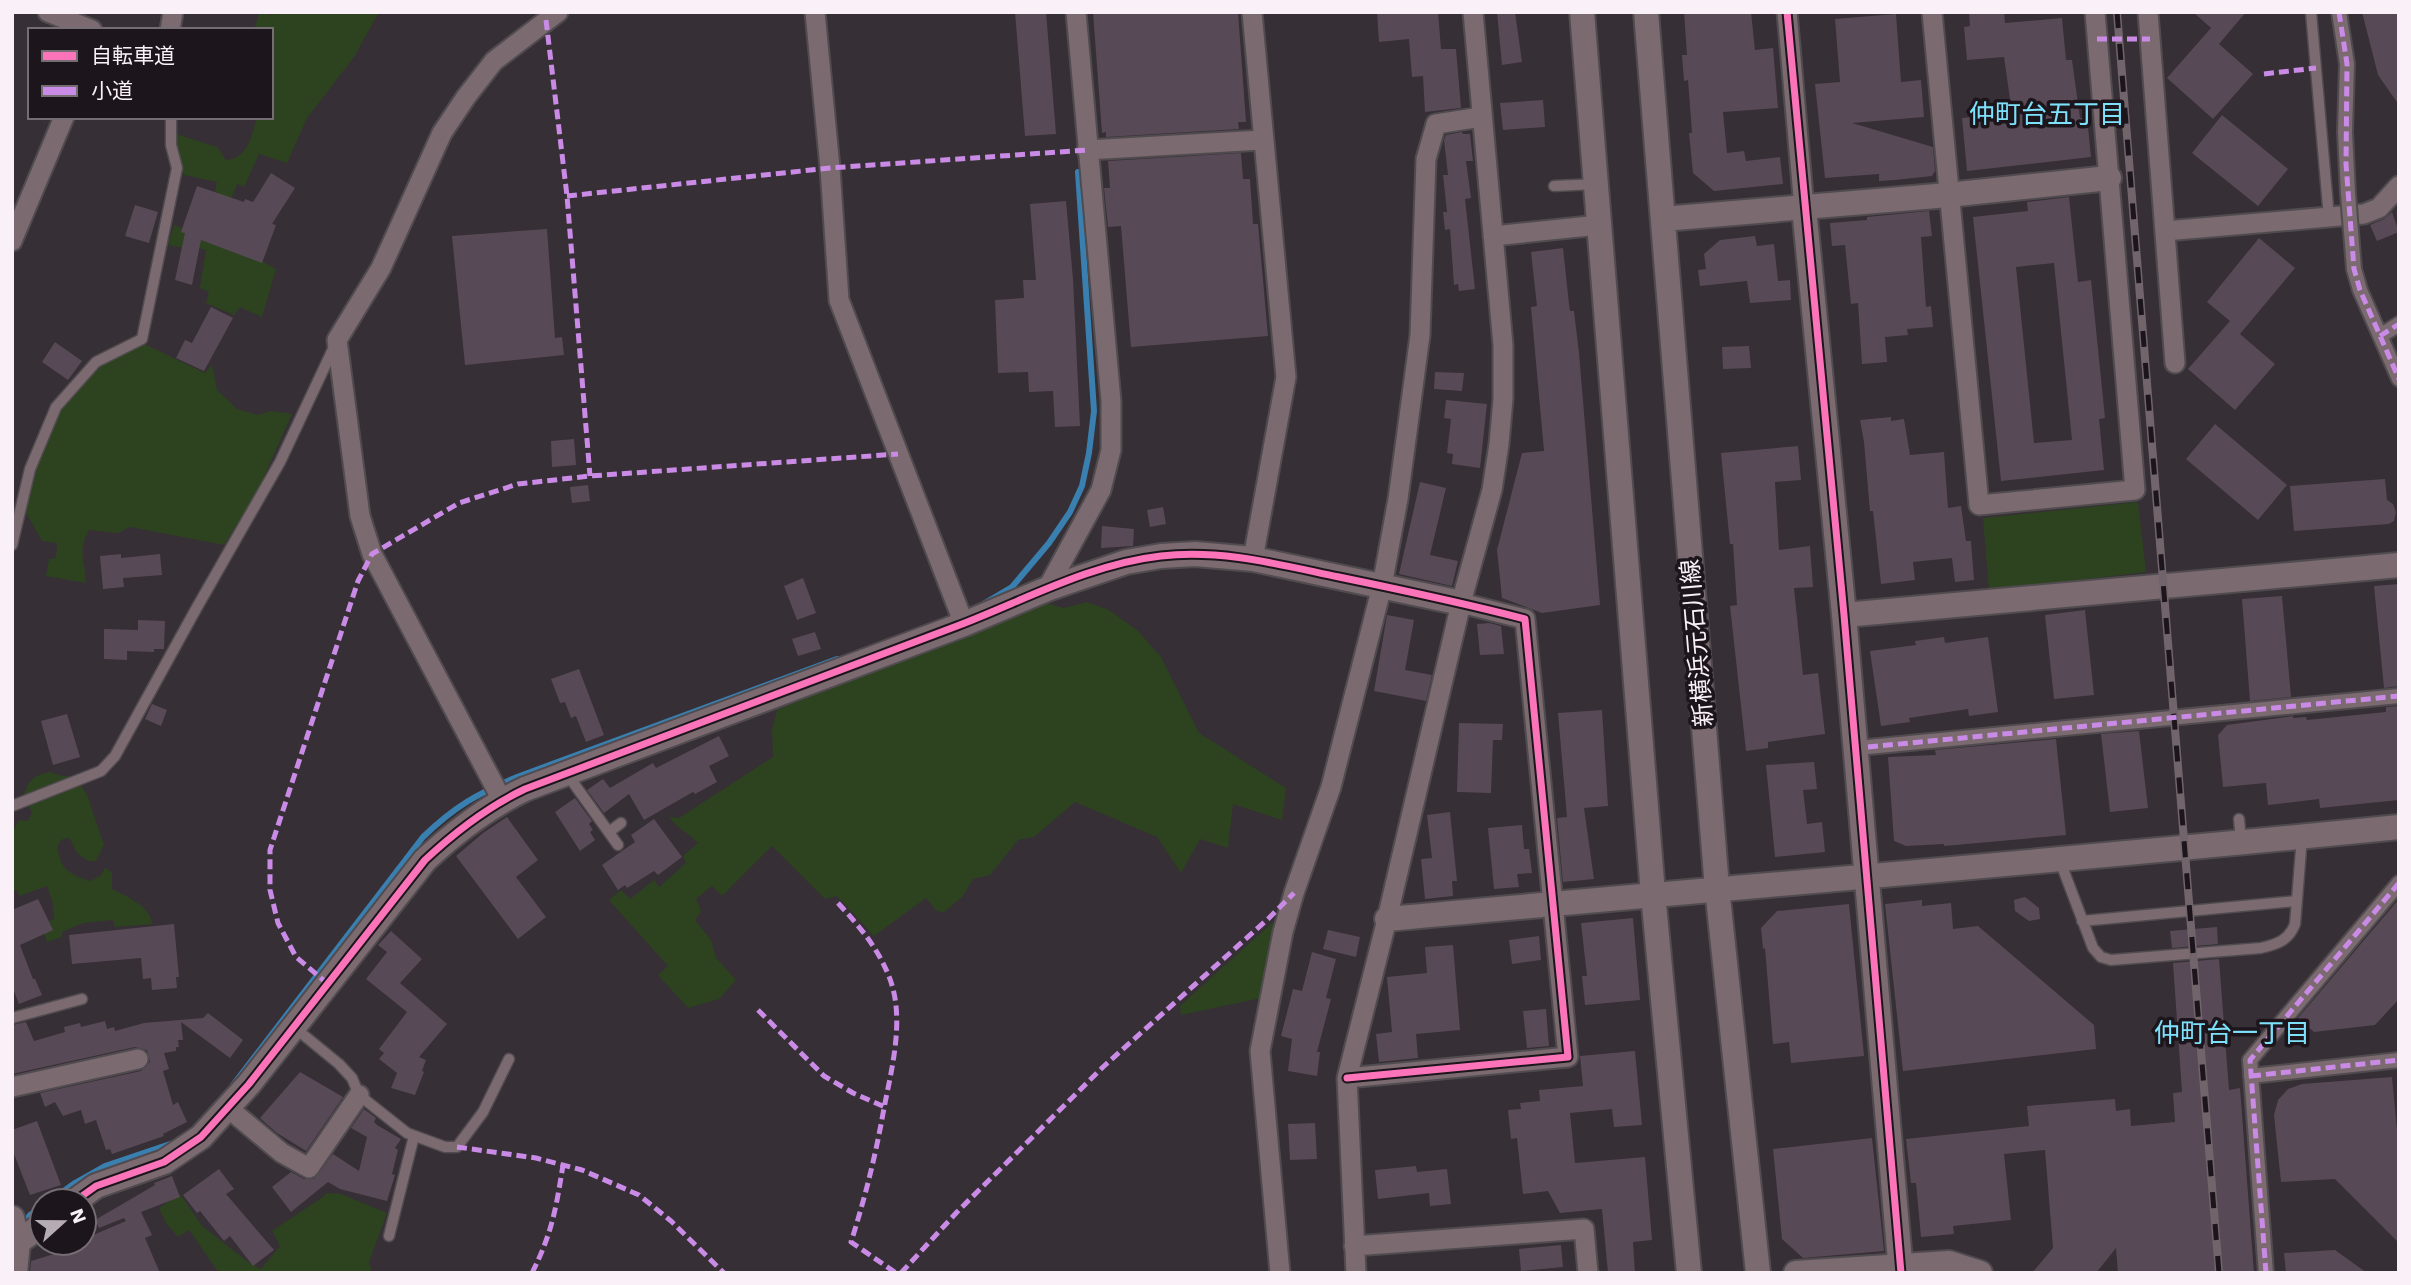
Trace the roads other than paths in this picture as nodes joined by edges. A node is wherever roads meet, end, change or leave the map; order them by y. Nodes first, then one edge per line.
1 (48, 12) edge
2 (558, 12) edge
3 (815, 12) edge
4 (1076, 12) edge
5 (1252, 12) edge
6 (1473, 12) edge
7 (1582, 12) edge
8 (1646, 12) edge
9 (1787, 12) edge
10 (1932, 12) edge
11 (2095, 12) edge
12 (2148, 12) edge
13 (2311, 12) edge
14 (2339, 12) edge
15 (87, 28) edge
16 (1481, 117) junction
17 (63, 119) edge
18 (171, 119) edge
19 (1262, 139) junction
20 (1087, 150) junction
21 (2109, 178) junction
22 (1596, 184) junction
23 (1553, 186) dead end
24 (2399, 186) edge
25 (1948, 195) junction
26 (1804, 208) junction
27 (2329, 218) junction
28 (1663, 219) junction
29 (1599, 225) junction
30 (2165, 231) junction
31 (1493, 236) junction
32 (12, 241) edge
33 (2399, 324) edge
34 (2380, 336) junction
35 (337, 340) junction
36 (2175, 363) dead end
37 (2399, 379) edge
38 (12, 545) edge
39 (1253, 559) junction
40 (2399, 565) edge
41 (1382, 586) junction
42 (1047, 589) junction
43 (1461, 603) junction
44 (960, 614) junction
45 (1844, 615) junction
46 (2399, 696) edge
47 (1868, 747) dead end
48 (567, 773) junction
49 (501, 800) junction
50 (12, 806) edge
51 (621, 823) dead end
52 (2399, 827) edge
53 (609, 832) junction
54 (2302, 836) junction
55 (618, 845) dead end
56 (2059, 859) junction
57 (1866, 878) junction
58 (2399, 883) edge
59 (1717, 888) junction
60 (1653, 894) junction
61 (2296, 901) junction
62 (1554, 904) junction
63 (1387, 919) junction
64 (2082, 921) junction
65 (82, 999) dead end
66 (12, 1018) edge
67 (294, 1027) junction
68 (138, 1059) dead end
69 (509, 1059) dead end
70 (2399, 1060) edge
71 (2251, 1076) junction
72 (1347, 1078) junction
73 (12, 1087) edge
74 (359, 1096) junction
75 (228, 1108) junction
76 (414, 1136) junction
77 (95, 1187) edge
78 (15, 1230) edge
79 (389, 1236) dead end
80 (1354, 1246) junction
81 (1901, 1269) edge
82 (15, 1273) edge
83 (1280, 1273) edge
84 (1356, 1273) edge
85 (1588, 1273) edge
86 (1689, 1273) edge
87 (1758, 1273) edge
88 (1796, 1273) edge
89 (1980, 1273) edge
90 (2266, 1273) edge

1 - 15 street
2 - 35 street
3 - 44 street
4 - 20 street
5 - 19 street
6 - 16 street
7 - 22 street
8 - 28 street, 新横浜元石川線
9 - 26 street
10 - 25 street
11 - 21 street
12 - 30 street
13 - 27 lane
14 - 34 street, bridge
16 - 31 street
16 - 41 street
17 - 32 street
18 - 38 lane
19 - 20 street
19 - 39 street
20 - 42 street
21 - 25 street
21 - 25 street
22 - 23 lane
22 - 29 street
24 - 27 street
25 - 26 street
26 - 28 street
26 - 45 street
27 - 30 street
28 - 59 street, 新横浜元石川線
29 - 31 street
29 - 60 street
30 - 36 street
31 - 43 street
33 - 34 street
34 - 37 street
35 - 49 street
35 - 50 lane
39 - 41 street
39 - 42 street
40 - 45 street
41 - 43 street
41 - 83 street
42 - 44 street
43 - 62 street
43 - 63 street
44 - 48 street
45 - 57 street
46 - 47 street
48 - 49 street
48 - 53 lane
49 - 67 street
51 - 53 lane
52 - 54 street
53 - 55 lane
54 - 56 street
54 - 61 lane
56 - 57 street
56 - 64 lane
57 - 59 street
57 - 81 street
58 - 71 street
59 - 60 street
59 - 87 street, 新横浜元石川線
60 - 62 street
60 - 86 street
61 - 64 lane
61 - 64 lane
62 - 63 street
62 - 72 street
63 - 72 street
65 - 66 lane
67 - 74 lane
67 - 75 street
68 - 73 street
69 - 76 lane
70 - 71 street
71 - 90 street
72 - 80 street
74 - 75 street
74 - 76 lane
75 - 77 street
76 - 79 lane
78 - 82 street
80 - 84 street
80 - 85 street
81 - 88 street
81 - 89 street

